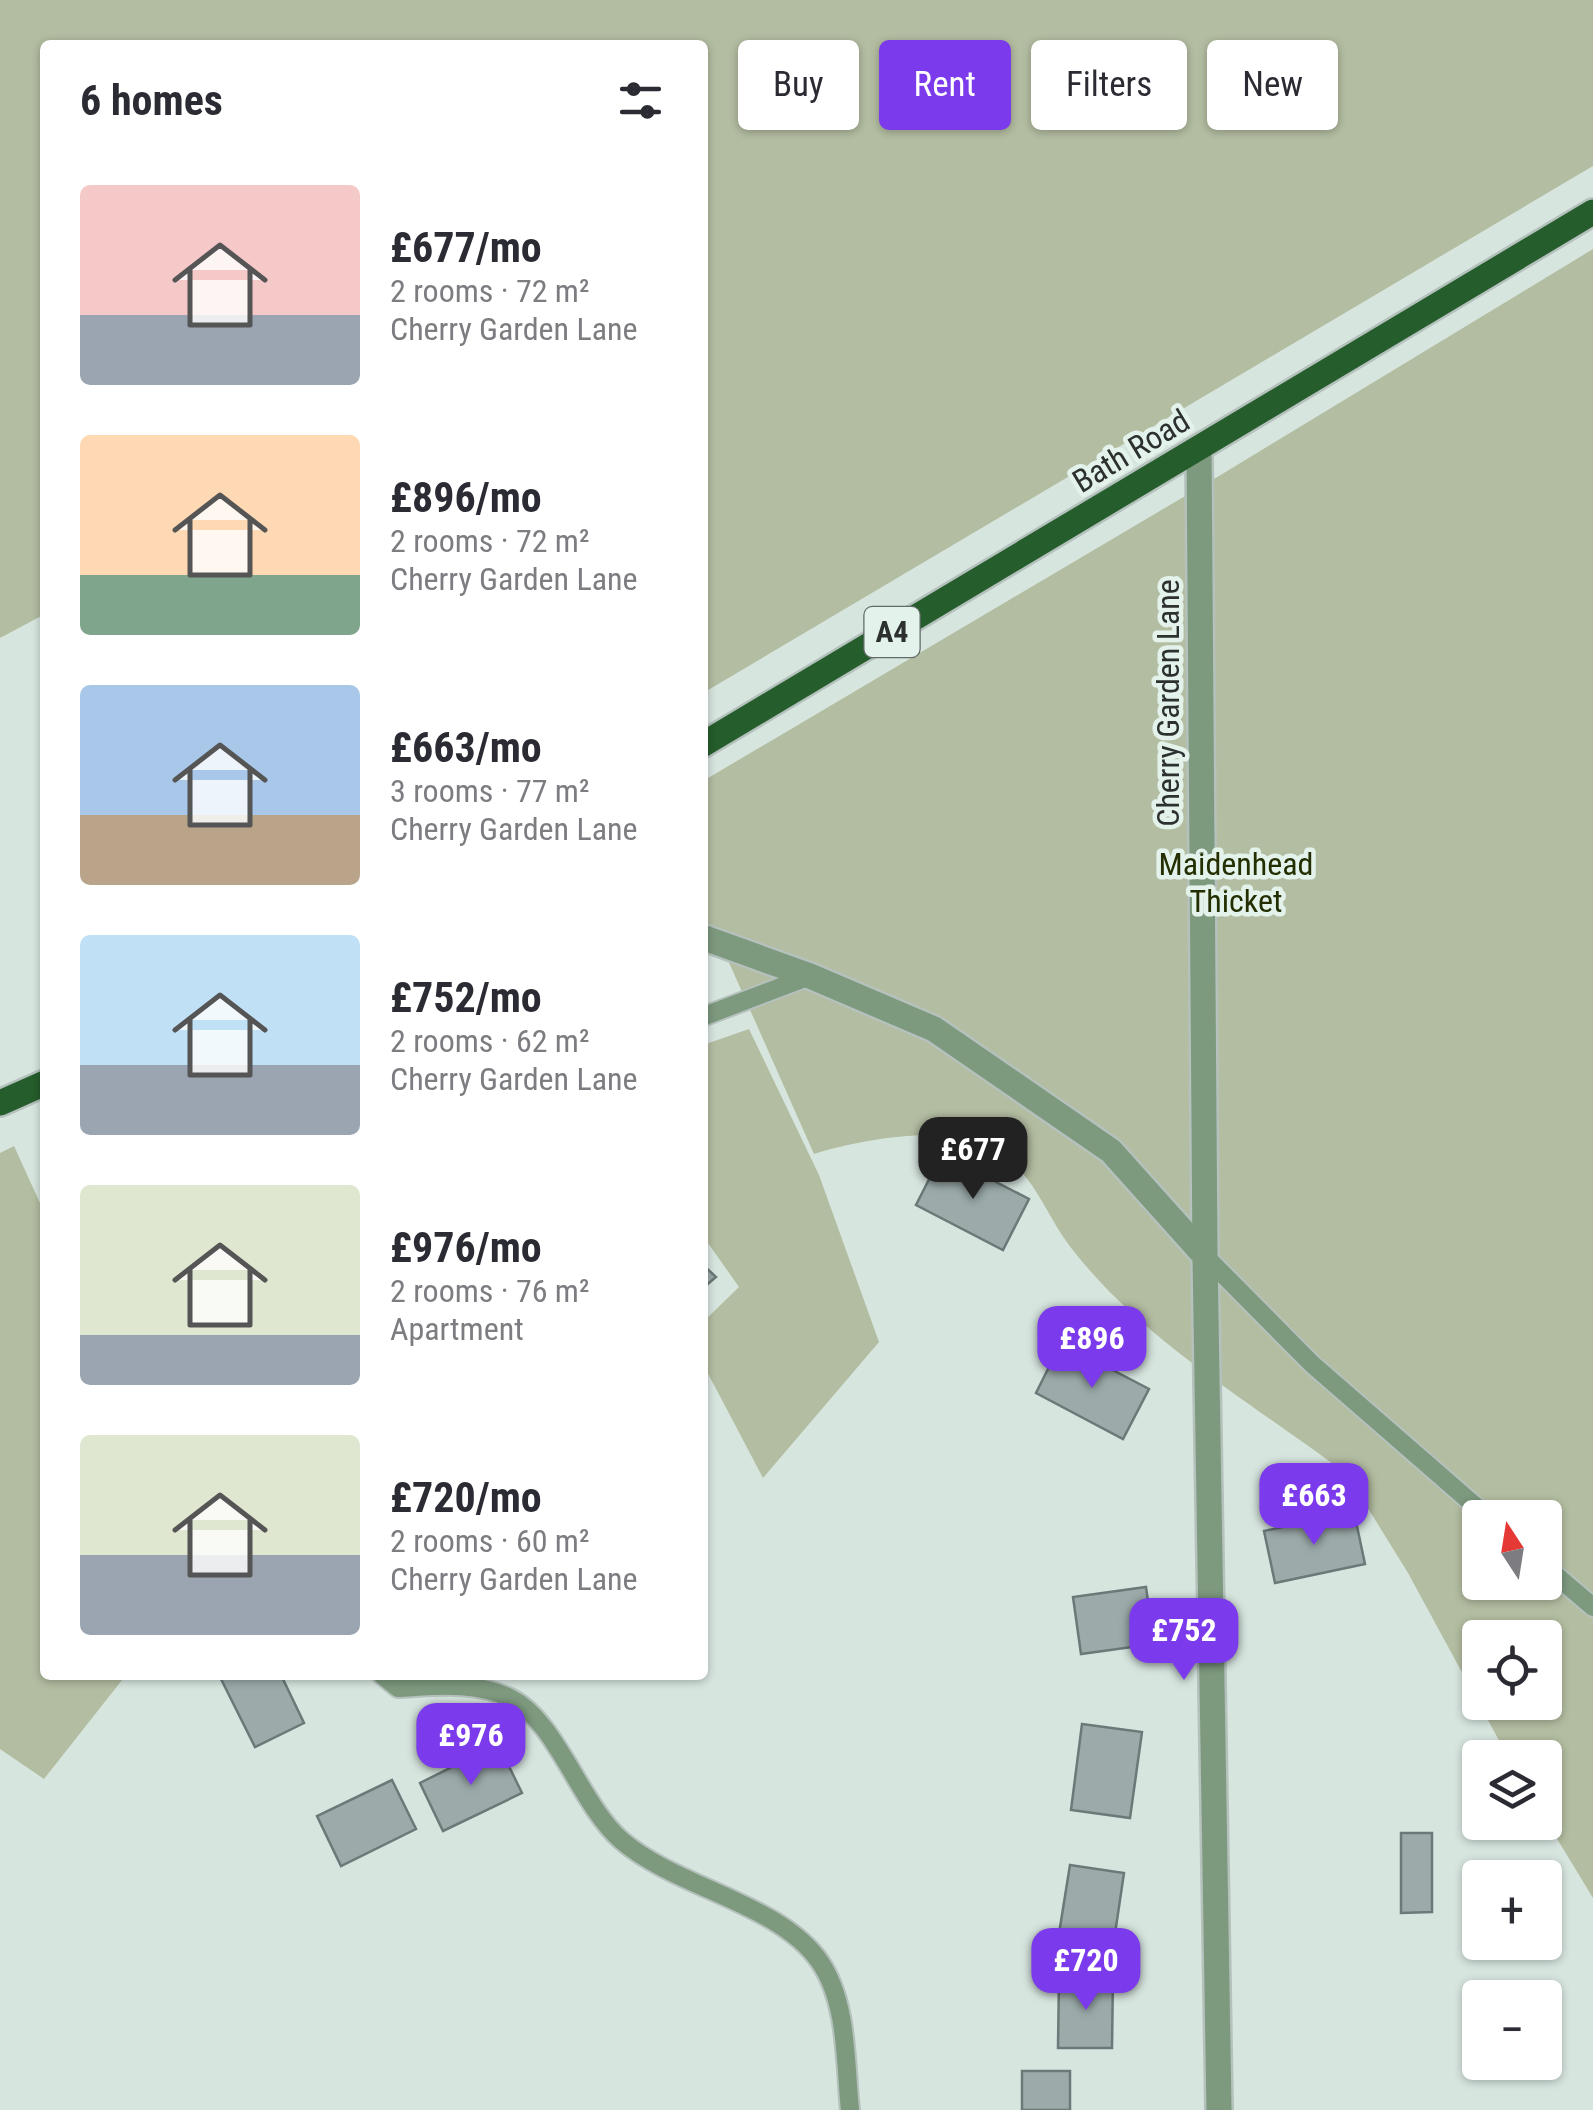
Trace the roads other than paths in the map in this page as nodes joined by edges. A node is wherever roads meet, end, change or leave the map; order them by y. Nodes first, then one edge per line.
1 (1593, 212) edge
2 (1199, 449) junction
3 (708, 741) edge
4 (708, 939) edge
5 (810, 976) junction
6 (708, 1015) edge
7 (40, 1084) edge
8 (0, 1104) edge
9 (1204, 1256) junction
10 (1468, 1500) edge
11 (1562, 1581) edge
12 (1593, 1607) edge
13 (388, 1680) edge
14 (850, 2110) edge
15 (1219, 2110) edge

1 - 2 main road, Bath Road / A4
2 - 3 main road, Bath Road / A4
2 - 9 street, Cherry Garden Lane
4 - 5 street
5 - 6 lane
5 - 9 street
7 - 8 main road
9 - 10 lane
9 - 15 street, Cherry Garden Lane
11 - 12 lane
13 - 14 lane

